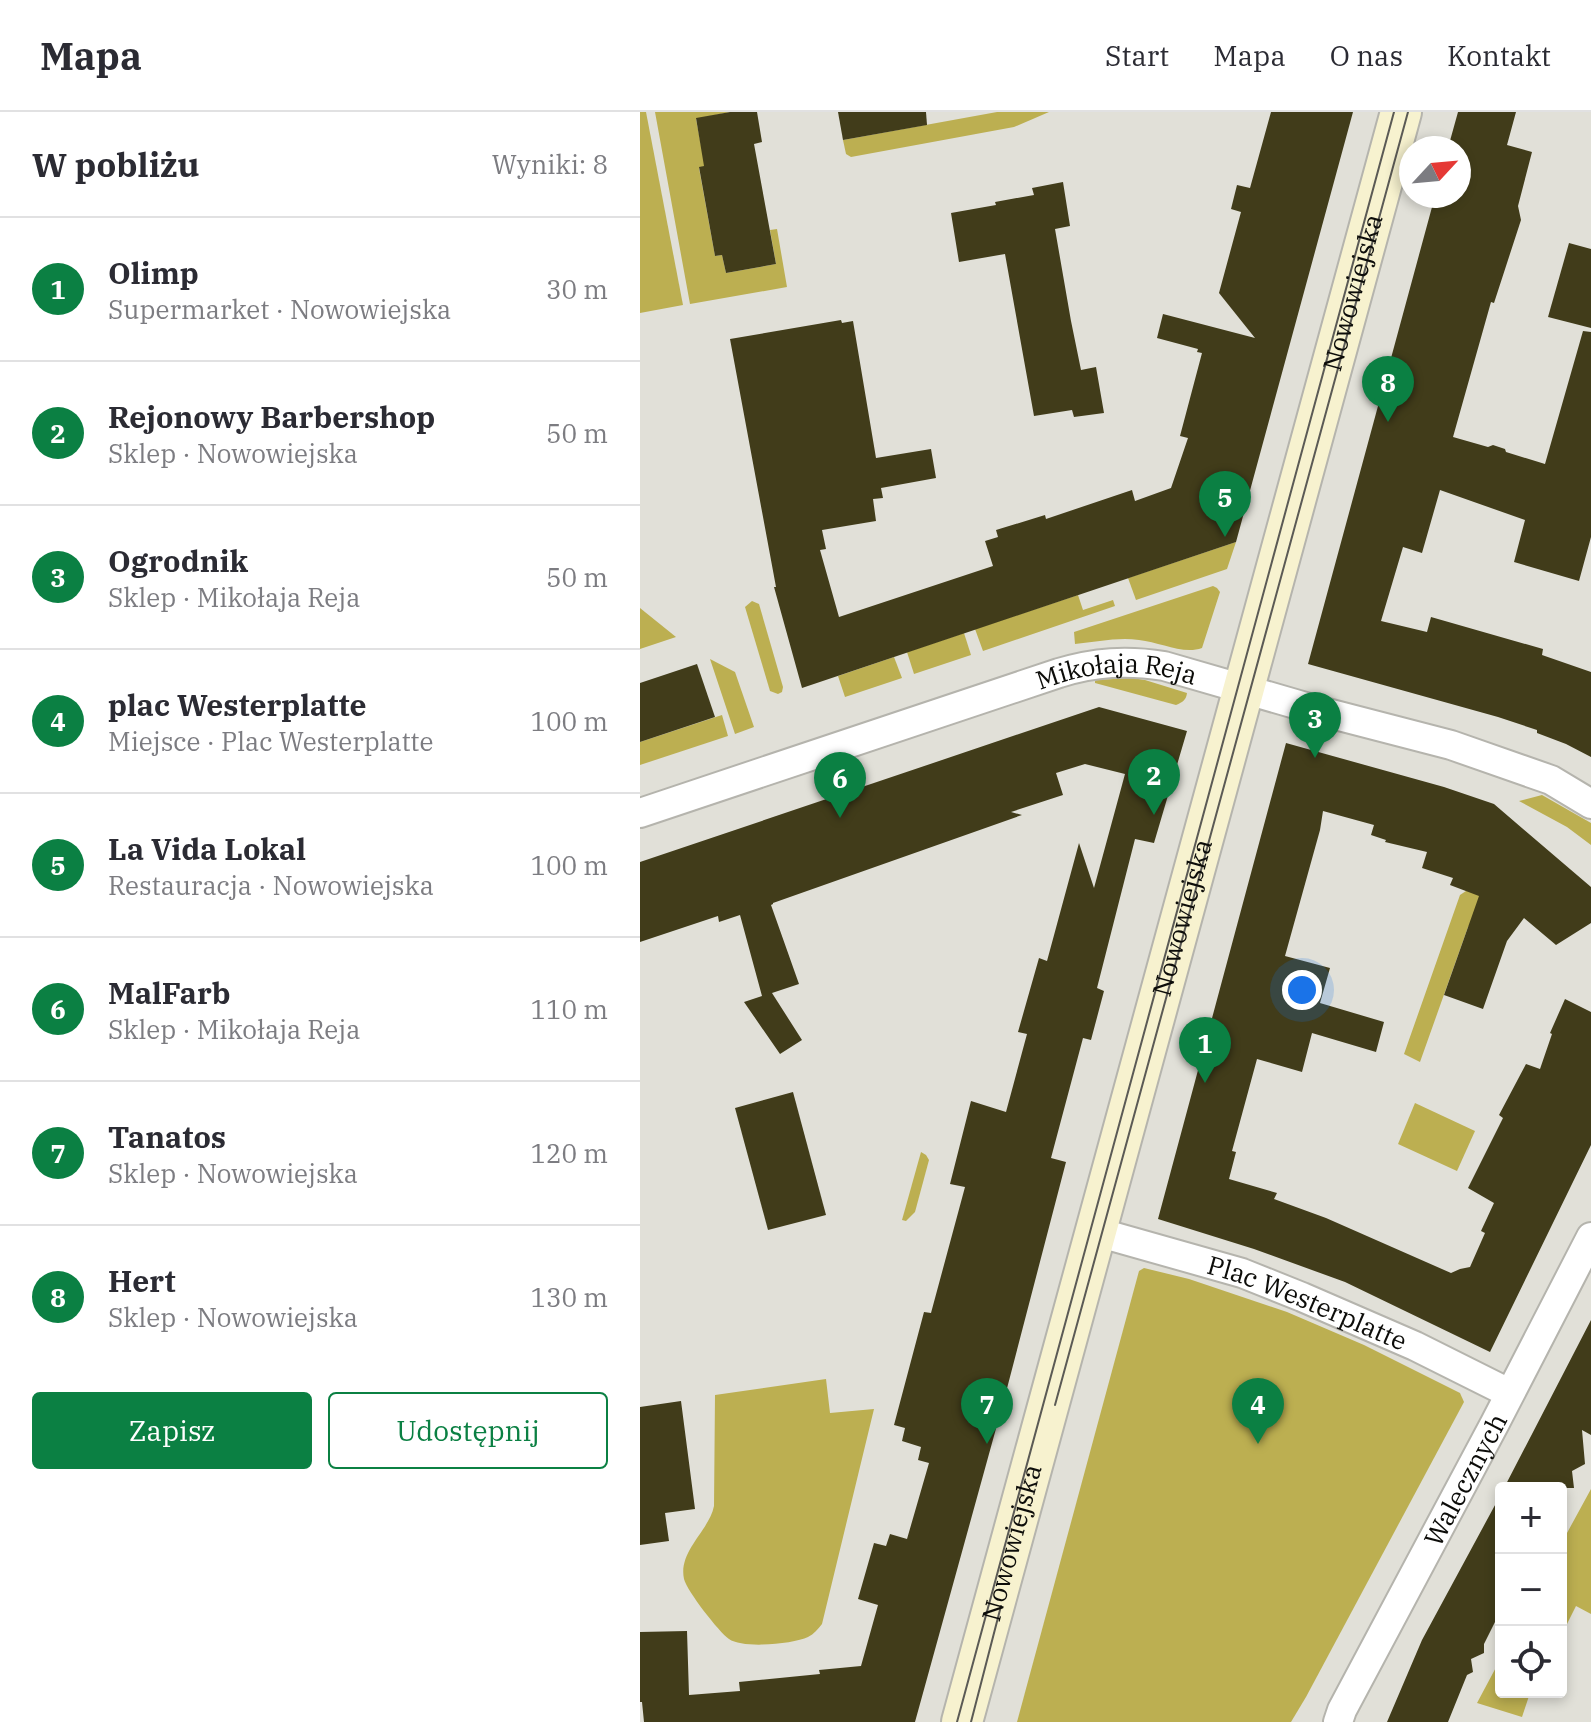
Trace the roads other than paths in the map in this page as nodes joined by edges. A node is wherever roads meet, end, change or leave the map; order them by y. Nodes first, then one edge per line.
1 (1401, 112) edge
2 (1245, 688) junction
3 (1591, 804) edge
4 (640, 813) edge
5 (1097, 1232) junction
6 (1591, 1237) edge
7 (1509, 1393) junction
8 (962, 1722) edge
9 (1338, 1722) edge

1 - 2 street, Nowowiejska
2 - 3 street, Mikołaja Reja
2 - 4 street, Mikołaja Reja
2 - 5 street, Nowowiejska
5 - 7 street, Plac Westerplatte
5 - 8 street, Nowowiejska
6 - 7 street, Walecznych
7 - 9 street, Walecznych

